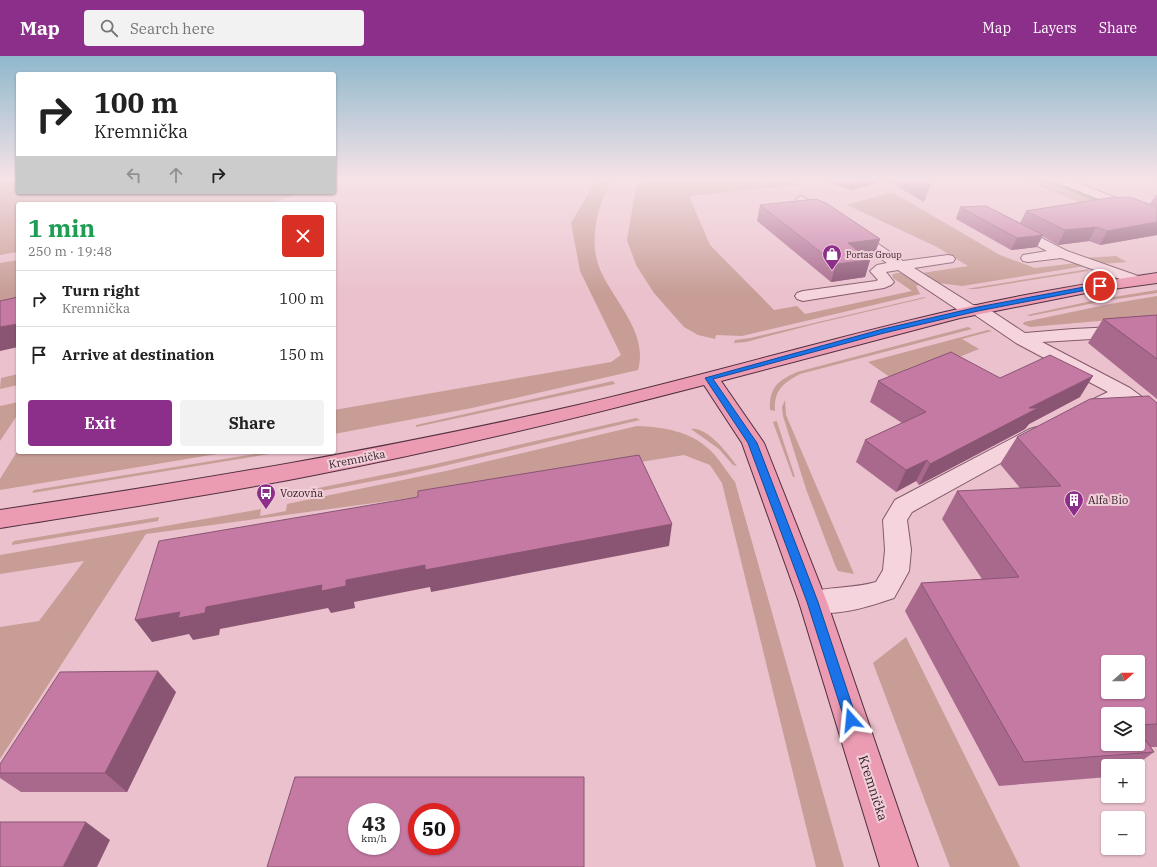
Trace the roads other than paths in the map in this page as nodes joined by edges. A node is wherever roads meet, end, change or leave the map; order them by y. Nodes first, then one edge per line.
1 (831, 217) edge
2 (1002, 222) edge
3 (1062, 254) junction
4 (948, 258) dead end
5 (1028, 258) dead end
6 (900, 266) junction
7 (1157, 278) edge
8 (1136, 280) junction
9 (803, 296) dead end
10 (974, 310) junction
11 (1157, 330) edge
12 (1025, 340) junction
13 (709, 378) junction
14 (1123, 392) junction
15 (1157, 418) edge
16 (0, 519) edge
17 (813, 602) junction
18 (898, 867) edge

1 - 6 lane
2 - 3 lane
3 - 5 lane
3 - 8 lane
4 - 6 lane
6 - 9 lane
6 - 10 lane
7 - 8 main road, Kremnička
8 - 10 main road, Kremnička
10 - 12 lane
10 - 13 main road, Kremnička
11 - 12 lane
12 - 14 lane
13 - 16 main road, Kremnička
13 - 17 main road, Kremnička
14 - 15 lane
14 - 17 lane
17 - 18 main road, Kremnička

